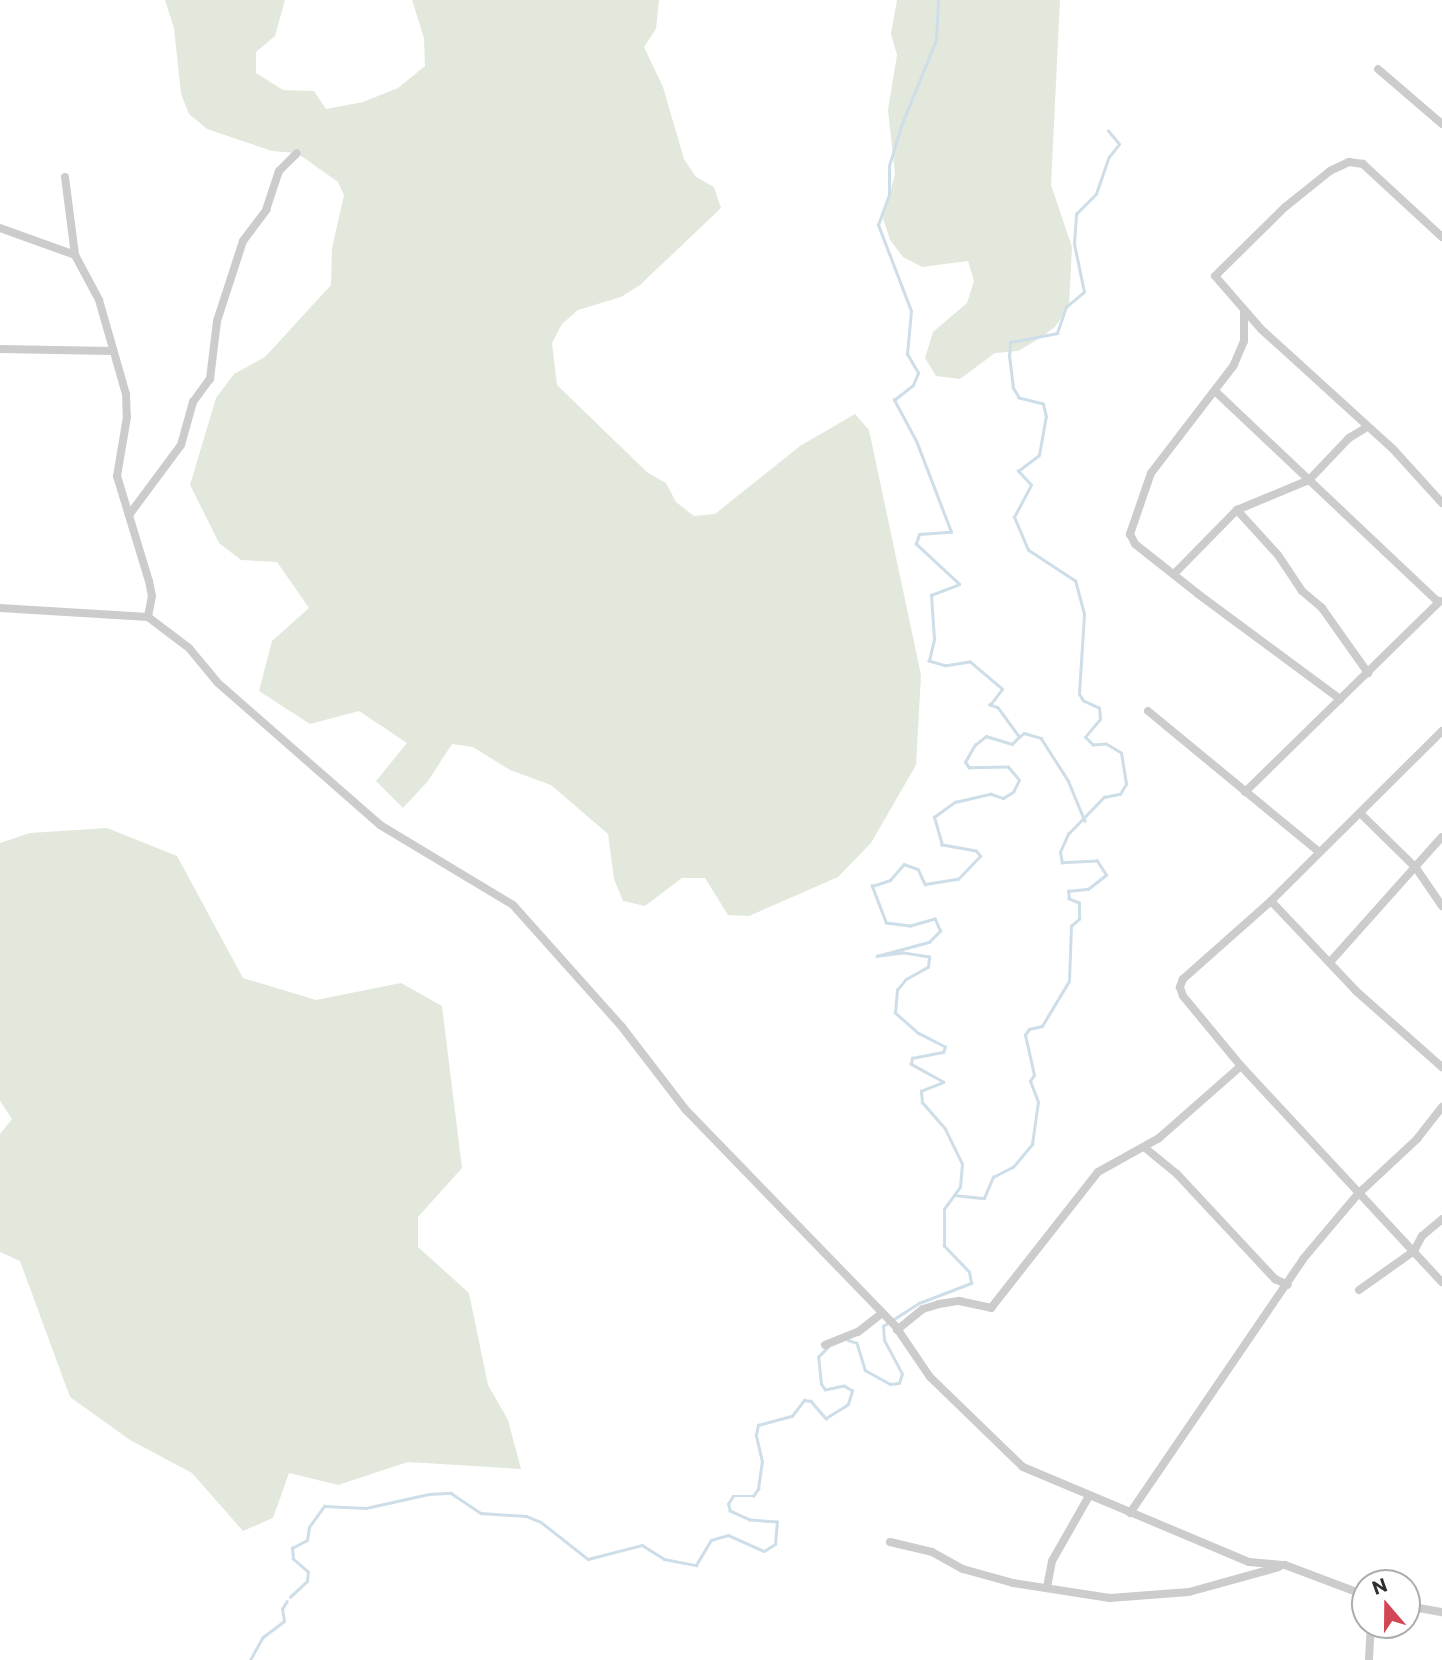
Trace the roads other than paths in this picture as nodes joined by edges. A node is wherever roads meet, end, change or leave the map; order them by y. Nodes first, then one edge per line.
1 (1378, 69) dead end
2 (1442, 124) edge
3 (297, 153) dead end
4 (65, 177) dead end
5 (0, 228) edge
6 (1442, 237) edge
7 (75, 255) junction
8 (1243, 310) junction
9 (0, 349) edge
10 (112, 351) junction
11 (1215, 391) junction
12 (1367, 427) junction
13 (1310, 480) junction
14 (1442, 503) edge
15 (1237, 510) junction
16 (129, 515) junction
17 (1174, 574) junction
18 (1440, 601) edge
19 (0, 608) edge
20 (148, 617) junction
21 (1368, 673) junction
22 (1340, 699) junction
23 (1148, 711) dead end
24 (1442, 731) edge
25 (1245, 792) junction
26 (1361, 814) junction
27 (1442, 837) edge
28 (1319, 852) junction
29 (1416, 868) junction
30 (1270, 901) junction
31 (1442, 905) edge
32 (1331, 961) junction
33 (1241, 1066) junction
34 (1442, 1067) edge
35 (1442, 1107) edge
36 (1144, 1147) junction
37 (1357, 1195) junction
38 (1442, 1219) edge
39 (1414, 1251) junction
40 (1442, 1282) edge
41 (1288, 1285) junction
42 (1359, 1290) dead end
43 (883, 1314) junction
44 (897, 1329) junction
45 (825, 1345) dead end
46 (1088, 1498) junction
47 (1130, 1514) junction
48 (890, 1542) dead end
49 (1285, 1565) junction
50 (1047, 1587) junction
51 (1351, 1590) edge
52 (1421, 1608) edge
53 (1442, 1612) edge
54 (1370, 1639) edge
55 (1369, 1660) edge

1 - 2 street
3 - 16 street
4 - 7 street
5 - 7 street
6 - 8 street
7 - 10 street
8 - 11 street
8 - 12 street
9 - 10 street
10 - 16 street
11 - 13 street
11 - 17 street
12 - 13 street
12 - 14 street
13 - 15 street
13 - 18 street
15 - 17 street
15 - 21 street
16 - 20 street
17 - 22 street
18 - 21 street
19 - 20 street
20 - 43 street
21 - 22 street
22 - 25 street
23 - 25 street
24 - 26 street
25 - 28 street
26 - 28 street
26 - 29 street
27 - 29 street
28 - 30 street
29 - 31 street
29 - 32 street
30 - 32 street
30 - 33 street
32 - 34 street
33 - 36 street
33 - 37 street
35 - 37 street
36 - 41 street
36 - 44 street
37 - 39 street
37 - 41 street
38 - 39 street
39 - 40 street
39 - 42 street
41 - 47 street
43 - 44 street
43 - 45 street
44 - 46 street
46 - 47 street
46 - 50 street
47 - 49 street
48 - 50 street
49 - 50 street
49 - 51 street
52 - 53 street
54 - 55 street

